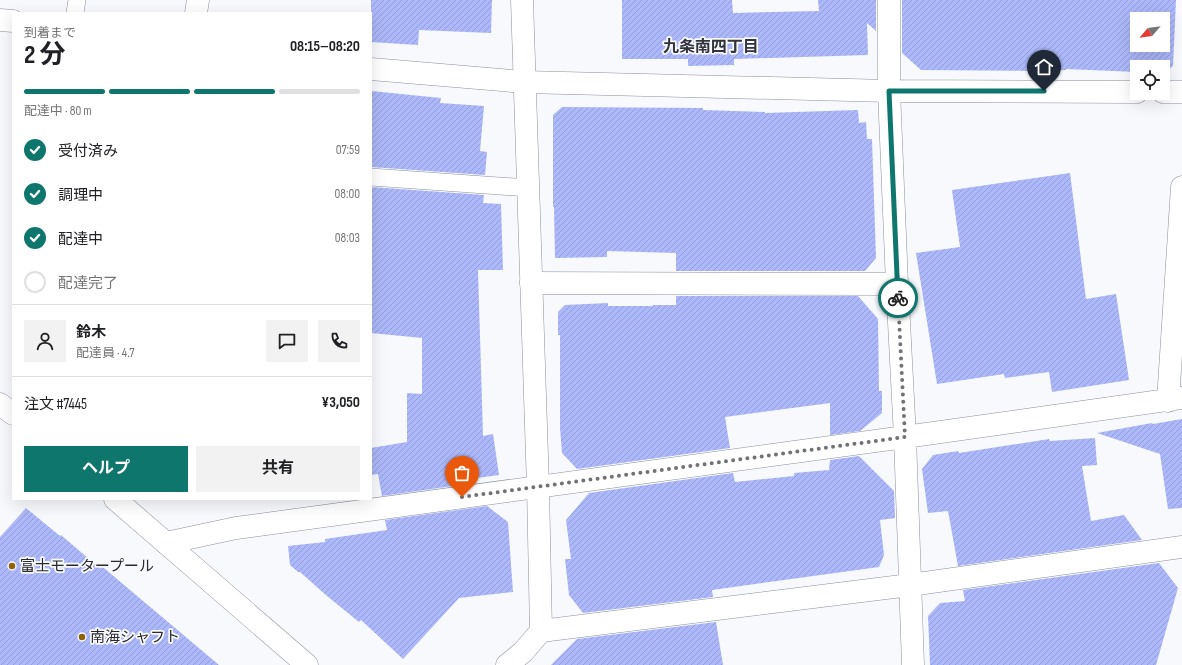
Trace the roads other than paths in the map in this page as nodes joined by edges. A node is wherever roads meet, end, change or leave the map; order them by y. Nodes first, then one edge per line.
1 (77, 0) edge
2 (198, 0) edge
3 (522, 0) edge
4 (889, 0) edge
5 (75, 12) edge
6 (196, 12) edge
7 (0, 20) edge
8 (12, 21) edge
9 (372, 69) edge
10 (524, 82) junction
11 (889, 91) junction
12 (1130, 92) edge
13 (1170, 92) edge
14 (1182, 92) edge
15 (372, 177) edge
16 (1182, 187) edge
17 (529, 188) junction
18 (531, 283) junction
19 (897, 284) junction
20 (1175, 399) edge
21 (0, 404) edge
22 (12, 413) edge
23 (905, 437) junction
24 (538, 487) junction
25 (125, 503) edge
26 (166, 543) junction
27 (1182, 547) edge
28 (910, 585) junction
29 (541, 631) junction
30 (307, 665) edge
31 (507, 665) edge
32 (913, 665) edge

1 - 5 lane
2 - 6 street
3 - 10 street
4 - 11 street
7 - 8 street
9 - 10 street
10 - 11 street
10 - 17 street
11 - 12 street
11 - 19 street
13 - 14 street
15 - 17 lane
16 - 20 street
17 - 18 street
18 - 19 street
18 - 24 street
19 - 23 street
20 - 23 street
21 - 22 street
23 - 24 street
23 - 28 street
24 - 26 street
24 - 29 street
25 - 26 street
26 - 30 street
27 - 28 street
28 - 29 street
28 - 32 street
29 - 31 street

